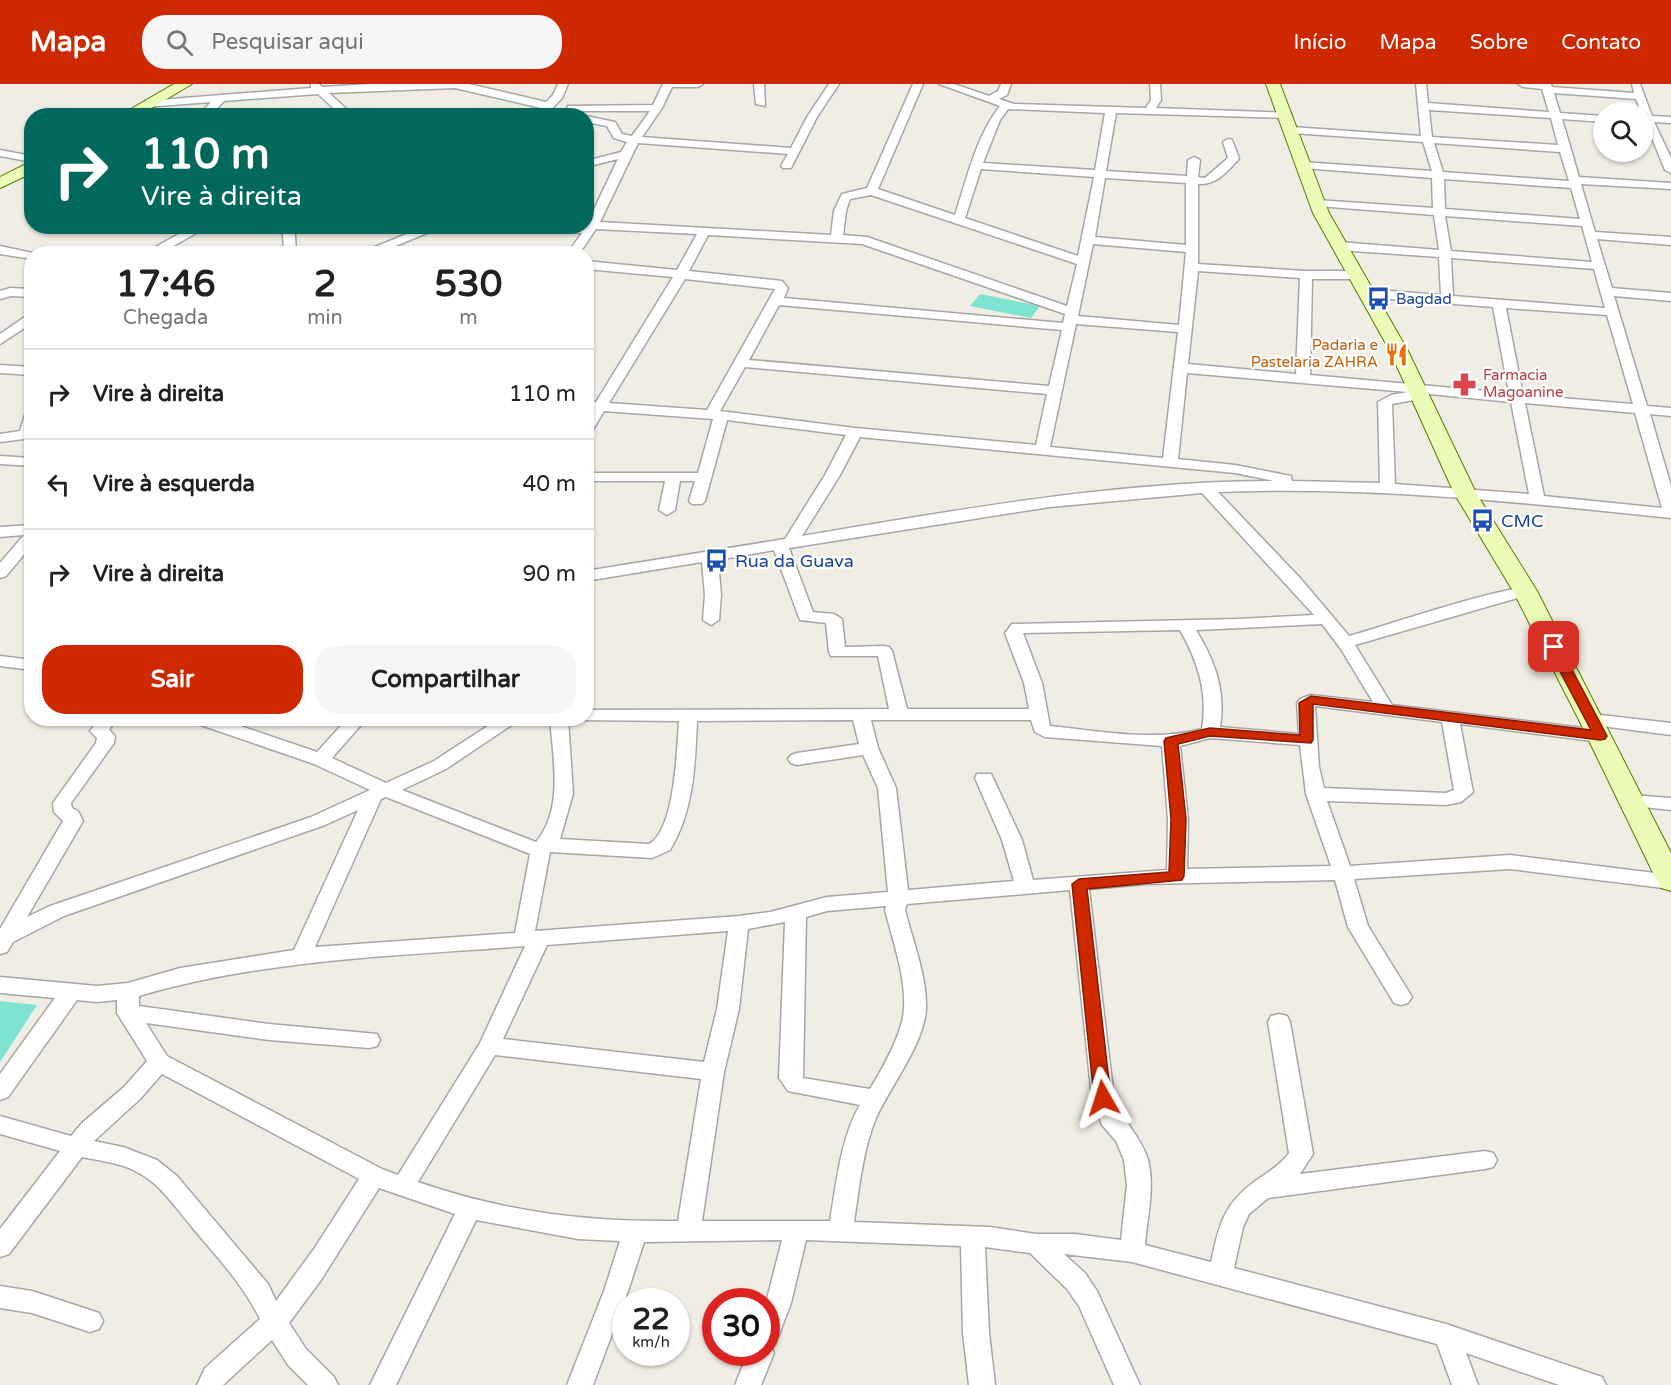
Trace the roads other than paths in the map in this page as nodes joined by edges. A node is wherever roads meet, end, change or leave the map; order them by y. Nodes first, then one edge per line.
1 (185, 84) edge
2 (407, 84) edge
3 (563, 84) edge
4 (668, 84) edge
5 (698, 84) edge
6 (759, 84) edge
7 (834, 84) edge
8 (918, 84) edge
9 (944, 84) edge
10 (1006, 84) edge
11 (1155, 84) edge
12 (1273, 84) edge
13 (1421, 84) edge
14 (1522, 84) edge
15 (1636, 84) edge
16 (315, 86) junction
17 (1546, 87) edge
18 (1640, 96) junction
19 (221, 99) junction
20 (990, 99) junction
21 (1642, 102) edge
22 (761, 104) dead end
23 (147, 105) junction
24 (548, 106) joint
25 (1005, 106) junction
26 (1423, 106) junction
27 (141, 108) edge
28 (211, 108) edge
29 (341, 108) edge
30 (573, 108) edge
31 (657, 108) junction
32 (1111, 111) junction
33 (1149, 112) junction
34 (1556, 116) junction
35 (1593, 118) edge
36 (1653, 120) edge
37 (1671, 120) edge
38 (594, 121) edge
39 (1289, 123) junction
40 (1653, 129) edge
41 (1427, 138) junction
42 (636, 140) junction
43 (1228, 142) dead end
44 (1565, 149) junction
45 (1667, 150) edge
46 (794, 151) junction
47 (0, 153) edge
48 (626, 154) junction
49 (24, 158) edge
50 (1194, 160) dead end
51 (594, 162) edge
52 (1303, 165) junction
53 (787, 166) dead end
54 (979, 166) junction
55 (24, 170) edge
56 (1671, 170) edge
57 (1100, 174) junction
58 (1438, 174) junction
59 (1192, 180) junction
60 (1575, 182) junction
61 (0, 183) edge
62 (1671, 186) edge
63 (872, 191) junction
64 (1317, 203) junction
65 (1439, 212) junction
66 (959, 219) junction
67 (594, 223) edge
68 (594, 227) edge
69 (1589, 229) junction
70 (704, 232) junction
71 (188, 234) edge
72 (414, 234) edge
73 (837, 237) junction
74 (1088, 240) junction
75 (1671, 241) edge
76 (164, 246) edge
77 (380, 246) edge
78 (1339, 246) junction
79 (1192, 249) junction
80 (0, 250) edge
81 (1445, 253) junction
82 (24, 254) edge
83 (1082, 261) junction
84 (594, 266) edge
85 (1599, 266) junction
86 (1192, 267) junction
87 (682, 273) junction
88 (1306, 275) junction
89 (1354, 275) junction
90 (1606, 291) junction
91 (1365, 292) junction
92 (24, 293) edge
93 (0, 295) edge
94 (1671, 297) edge
95 (1447, 298) junction
96 (775, 301) junction
97 (1498, 302) junction
98 (1612, 312) junction
99 (1069, 320) junction
100 (24, 322) edge
101 (1185, 329) junction
102 (0, 340) edge
103 (742, 363) junction
104 (1182, 368) junction
105 (0, 369) edge
106 (24, 370) edge
107 (1303, 379) junction
108 (1055, 392) junction
109 (1419, 392) junction
110 (1515, 398) junction
111 (594, 405) edge
112 (594, 407) edge
113 (1640, 409) junction
114 (1671, 412) edge
115 (716, 415) junction
116 (855, 432) junction
117 (24, 436) edge
118 (0, 438) edge
119 (1042, 450) junction
120 (1663, 458) edge
121 (0, 460) edge
122 (24, 462) edge
123 (1170, 462) junction
124 (594, 477) edge
125 (704, 477) junction
126 (673, 478) junction
127 (1308, 485) junction
128 (1206, 488) junction
129 (1388, 488) junction
130 (1465, 493) junction
131 (1537, 500) junction
132 (697, 501) dead end
133 (668, 510) dead end
134 (1671, 513) edge
135 (24, 530) edge
136 (0, 532) edge
137 (785, 544) junction
138 (24, 545) edge
139 (710, 558) junction
140 (0, 573) edge
141 (594, 575) edge
142 (1525, 591) junction
143 (1326, 619) junction
144 (711, 620) dead end
145 (1185, 624) junction
146 (1345, 643) junction
147 (0, 661) edge
148 (24, 664) edge
149 (1385, 708) junction
150 (688, 714) junction
151 (1037, 714) junction
152 (861, 715) junction
153 (899, 715) junction
154 (594, 716) edge
155 (1450, 716) junction
156 (102, 726) edge
157 (221, 726) edge
158 (351, 726) edge
159 (501, 726) edge
160 (560, 726) edge
161 (1596, 728) junction
162 (1671, 729) edge
163 (1210, 732) junction
164 (1307, 740) junction
165 (1171, 741) junction
166 (869, 748) junction
167 (797, 759) dead end
168 (320, 760) junction
169 (984, 778) dead end
170 (380, 793) junction
171 (1315, 795) junction
172 (1632, 801) junction
173 (1671, 804) edge
174 (544, 848) junction
175 (1343, 873) junction
176 (1177, 876) junction
177 (1670, 878) edge
178 (1079, 884) junction
179 (1026, 889) junction
180 (900, 899) junction
181 (796, 911) junction
182 (739, 923) junction
183 (532, 938) junction
184 (4, 942) edge
185 (301, 956) junction
186 (0, 985) edge
187 (70, 993) junction
188 (1401, 997) dead end
189 (128, 1002) junction
190 (1279, 1022) dead end
191 (369, 1040) dead end
192 (489, 1046) junction
193 (159, 1062) junction
194 (713, 1072) junction
195 (0, 1091) edge
196 (874, 1099) junction
197 (0, 1125) edge
198 (76, 1147) junction
199 (1485, 1160) dead end
200 (374, 1176) junction
201 (403, 1186) junction
202 (1262, 1189) junction
203 (469, 1209) junction
204 (796, 1230) junction
205 (688, 1231) junction
206 (635, 1232) junction
207 (840, 1232) junction
208 (4, 1237) edge
209 (973, 1237) junction
210 (1036, 1244) junction
211 (1132, 1252) junction
212 (1220, 1276) junction
213 (0, 1297) edge
214 (780, 1299) edge
215 (90, 1321) dead end
216 (274, 1322) junction
217 (1446, 1335) junction
218 (756, 1366) edge
219 (210, 1385) edge
220 (325, 1385) edge
221 (383, 1385) edge
222 (580, 1385) edge
223 (748, 1385) edge
224 (982, 1385) edge
225 (1127, 1385) edge
226 (1465, 1385) edge
227 (1593, 1385) edge

1 - 23 main road
2 - 16 street
2 - 24 street
3 - 24 street
4 - 5 street
4 - 31 street
6 - 22 street
7 - 46 street
8 - 63 street
9 - 20 street
10 - 20 street
11 - 33 street
12 - 39 main road
13 - 26 street
14 - 17 street
15 - 18 street
16 - 19 street
16 - 29 street
17 - 18 street
17 - 34 street
18 - 21 street
19 - 23 street
19 - 28 street
20 - 25 street
23 - 27 main road
25 - 32 street
25 - 54 street
26 - 34 street
26 - 41 street
30 - 31 street
31 - 42 street
32 - 33 street
32 - 57 street
33 - 39 street
34 - 35 street
34 - 44 street
36 - 37 street
38 - 42 street
39 - 41 street
39 - 52 main road
40 - 45 street
41 - 44 street
41 - 58 street
42 - 46 street
42 - 48 street
43 - 59 street
44 - 60 street
45 - 56 street
46 - 53 street
47 - 49 street
48 - 51 street
48 - 67 street
50 - 59 street
52 - 58 street
52 - 64 main road
54 - 57 street
54 - 66 street
55 - 61 main road
57 - 59 street
57 - 74 street
58 - 60 street
58 - 65 street
59 - 79 street
60 - 62 street
60 - 69 street
63 - 66 street
63 - 73 street
64 - 65 street
64 - 78 main road
65 - 69 street
65 - 81 street
66 - 83 street
68 - 70 street
69 - 75 street
69 - 85 street
70 - 73 street
70 - 87 street
71 - 76 street
72 - 77 street
73 - 99 street
74 - 79 street
74 - 83 street
78 - 81 street
78 - 89 main road
79 - 86 street
80 - 82 street
81 - 85 street
81 - 95 street
83 - 99 street
84 - 87 street
85 - 90 street
86 - 88 street
86 - 101 street
87 - 96 street
87 - 111 street
88 - 89 street
88 - 107 street
89 - 91 main road
90 - 94 street
90 - 98 street
91 - 95 street
91 - 109 main road
92 - 93 street
95 - 97 street
96 - 99 street
96 - 103 street
97 - 98 street
97 - 110 street
98 - 113 street
99 - 101 street
99 - 108 street
100 - 102 street
101 - 104 street
103 - 108 street
103 - 115 street
104 - 107 street
104 - 123 street
105 - 106 street
107 - 109 street
108 - 119 street
109 - 110 street
109 - 129 street
109 - 130 main road
110 - 113 street
110 - 131 street
112 - 115 street
113 - 114 street
113 - 120 street
115 - 116 street
115 - 125 street
116 - 119 street
116 - 137 street
117 - 118 street
119 - 123 street
120 - 134 street
121 - 122 street
123 - 127 street
124 - 126 street
125 - 126 street
125 - 132 street
126 - 133 street
127 - 128 street
127 - 129 street
128 - 137 street
128 - 143 street
129 - 130 street
130 - 131 street
130 - 142 main road
131 - 134 street
135 - 136 street
137 - 139 street
137 - 153 street
138 - 140 street
139 - 141 street
139 - 144 street
142 - 146 street
142 - 161 main road
143 - 145 street
143 - 146 street
145 - 151 street
145 - 163 street
146 - 149 street
147 - 148 street
149 - 155 street
149 - 164 street
150 - 152 street
150 - 154 street
150 - 174 street
151 - 153 street
151 - 165 street
152 - 153 street
152 - 166 street
155 - 161 street
155 - 171 street
156 - 184 street
157 - 168 street
158 - 168 street
159 - 170 street
160 - 174 street
161 - 162 street
161 - 172 main road
163 - 164 street
163 - 165 street
164 - 171 street
165 - 176 street
166 - 167 street
166 - 180 street
168 - 170 street
169 - 179 street
170 - 174 street
170 - 184 street
170 - 185 street
171 - 175 street
172 - 173 street
172 - 177 main road
174 - 183 street
175 - 176 street
175 - 177 street
175 - 188 street
176 - 178 street
178 - 179 street
178 - 211 street
179 - 180 street
180 - 181 street
180 - 196 street
181 - 182 street
181 - 196 street
182 - 183 street
182 - 194 street
183 - 185 street
183 - 192 street
185 - 189 street
186 - 187 street
187 - 189 street
187 - 195 street
189 - 191 street
189 - 193 street
190 - 202 street
192 - 194 street
192 - 201 street
193 - 198 street
193 - 200 street
194 - 205 street
196 - 207 street
197 - 198 street
198 - 208 street
198 - 216 street
199 - 202 street
200 - 201 street
200 - 216 street
201 - 203 street
202 - 212 street
203 - 206 street
203 - 221 street
204 - 205 street
204 - 207 street
204 - 214 street
205 - 206 street
206 - 222 street
207 - 209 street
209 - 210 street
209 - 224 street
210 - 211 street
210 - 225 street
211 - 212 street
212 - 217 street
213 - 215 street
216 - 219 street
216 - 220 street
217 - 226 street
217 - 227 street
218 - 223 street

